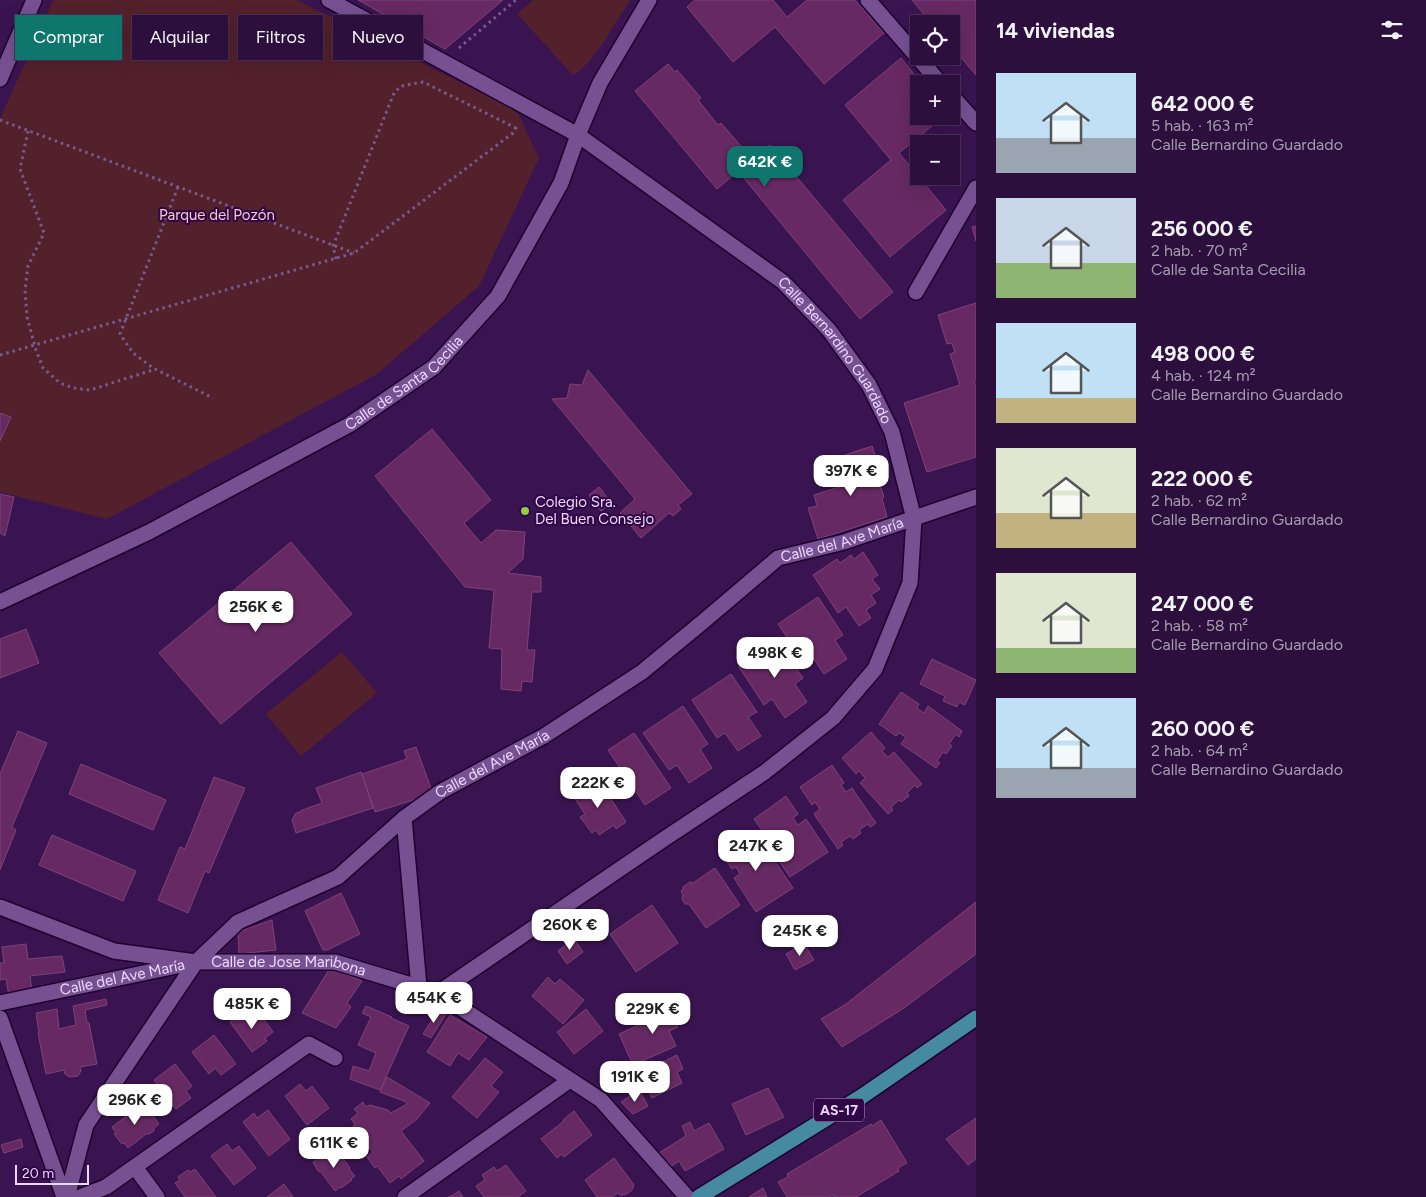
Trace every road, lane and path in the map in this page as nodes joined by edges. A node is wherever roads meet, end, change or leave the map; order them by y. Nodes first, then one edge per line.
1 (34, 0) edge
2 (329, 0) edge
3 (516, 0) edge
4 (868, 0) edge
5 (647, 1) edge
6 (442, 62) junction
7 (933, 75) edge
8 (0, 79) edge
9 (960, 105) edge
10 (527, 108) junction
11 (0, 120) edge
12 (976, 123) edge
13 (516, 128) junction
14 (28, 131) junction
15 (578, 135) junction
16 (178, 187) junction
17 (976, 188) edge
18 (333, 246) junction
19 (354, 253) junction
20 (336, 259) junction
21 (916, 292) dead end
22 (126, 319) junction
23 (35, 346) junction
24 (0, 356) edge
25 (156, 369) junction
26 (214, 398) dead end
27 (976, 497) edge
28 (914, 519) junction
29 (0, 602) edge
30 (404, 818) junction
31 (0, 907) edge
32 (196, 962) junction
33 (420, 987) junction
34 (438, 993) junction
35 (0, 1003) edge
36 (0, 1018) edge
37 (976, 1018) edge
38 (335, 1058) dead end
39 (570, 1080) junction
40 (135, 1167) junction
41 (66, 1197) edge
42 (80, 1197) edge
43 (157, 1197) edge
44 (405, 1197) edge
45 (687, 1197) edge
46 (700, 1197) edge

1 - 8 street
2 - 6 street, Calle Bernardino Guardado
3 - 6 path
4 - 7 street
5 - 15 street, Calle de Santa Cecilia
6 - 10 street, Calle Bernardino Guardado
9 - 12 street
10 - 13 path
10 - 15 street, Calle Bernardino Guardado
11 - 14 path
13 - 18 path
13 - 19 path
14 - 16 path
14 - 23 path
15 - 28 street, Calle Bernardino Guardado
15 - 29 street, Calle de Santa Cecilia
16 - 18 path
16 - 22 path
17 - 21 street
18 - 19 path
18 - 20 path
19 - 20 path
20 - 22 path
22 - 23 path
22 - 25 path
23 - 24 path
23 - 25 path
25 - 26 path
27 - 28 street, Calle del Ave María
28 - 30 street, Calle del Ave María
28 - 34 street, Calle Bernardino Guardado
30 - 32 street, Calle del Ave María
30 - 33 street
31 - 32 street, Calle de Jose Maribona
32 - 33 street, Calle de Jose Maribona
32 - 35 street, Calle del Ave María
32 - 41 street
33 - 34 street, Calle de Jose Maribona
34 - 39 street, Calle de Jose Maribona
36 - 41 street
37 - 46 main road, AS-17
38 - 40 street
39 - 44 street
39 - 45 street, Calle de Jose Maribona
40 - 42 street
40 - 43 street

